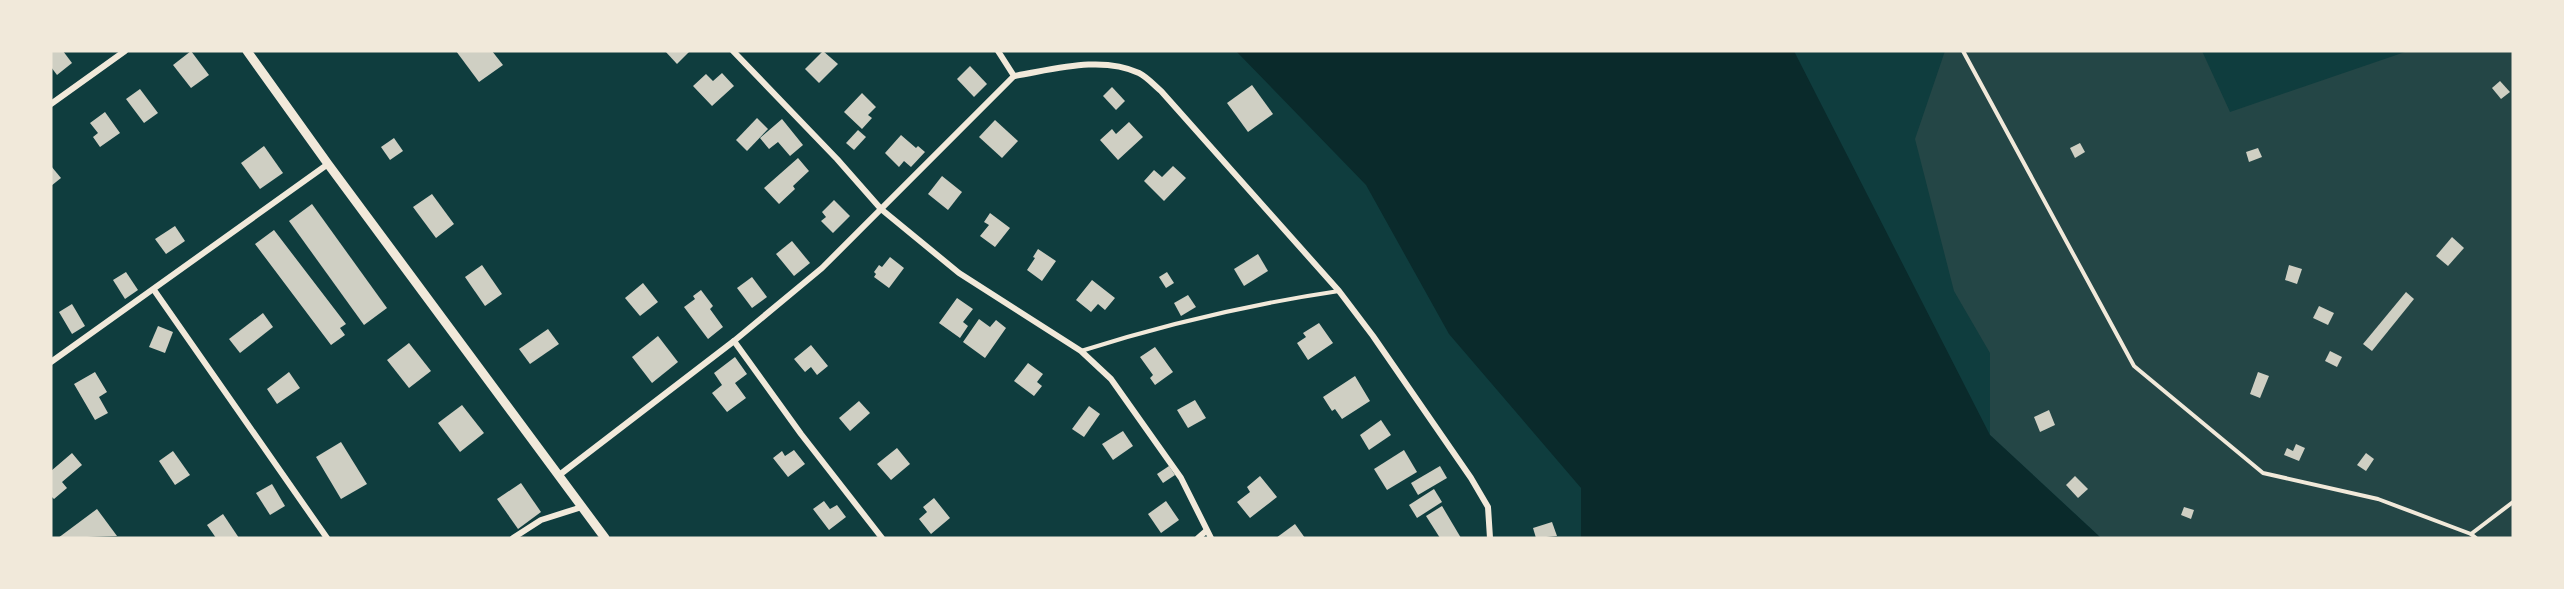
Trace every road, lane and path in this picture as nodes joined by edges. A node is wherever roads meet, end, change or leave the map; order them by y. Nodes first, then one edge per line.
1 (125, 51) edge
2 (247, 51) edge
3 (733, 51) edge
4 (998, 51) edge
5 (1963, 51) edge
6 (1014, 76) junction
7 (51, 104) edge
8 (328, 164) junction
9 (881, 209) junction
10 (154, 290) junction
11 (1339, 291) junction
12 (734, 341) junction
13 (1081, 351) junction
14 (51, 362) edge
15 (558, 476) junction
16 (2513, 502) edge
17 (582, 507) junction
18 (1206, 531) junction
19 (2471, 534) junction
20 (1489, 537) edge
21 (327, 538) edge
22 (513, 538) edge
23 (605, 538) edge
24 (882, 538) edge
25 (1198, 538) edge
26 (1211, 538) edge
27 (2476, 538) edge

1 - 7 street
2 - 8 street
3 - 9 street
4 - 6 street
5 - 19 lane
6 - 9 street
6 - 11 street
8 - 10 street
8 - 15 street
9 - 12 street
9 - 13 street
10 - 14 street
10 - 21 street
11 - 13 lane
11 - 20 street
12 - 15 street
12 - 24 street
13 - 18 street
15 - 17 street
16 - 19 lane
17 - 22 street
17 - 23 street
18 - 25 street
18 - 26 street
19 - 27 lane

